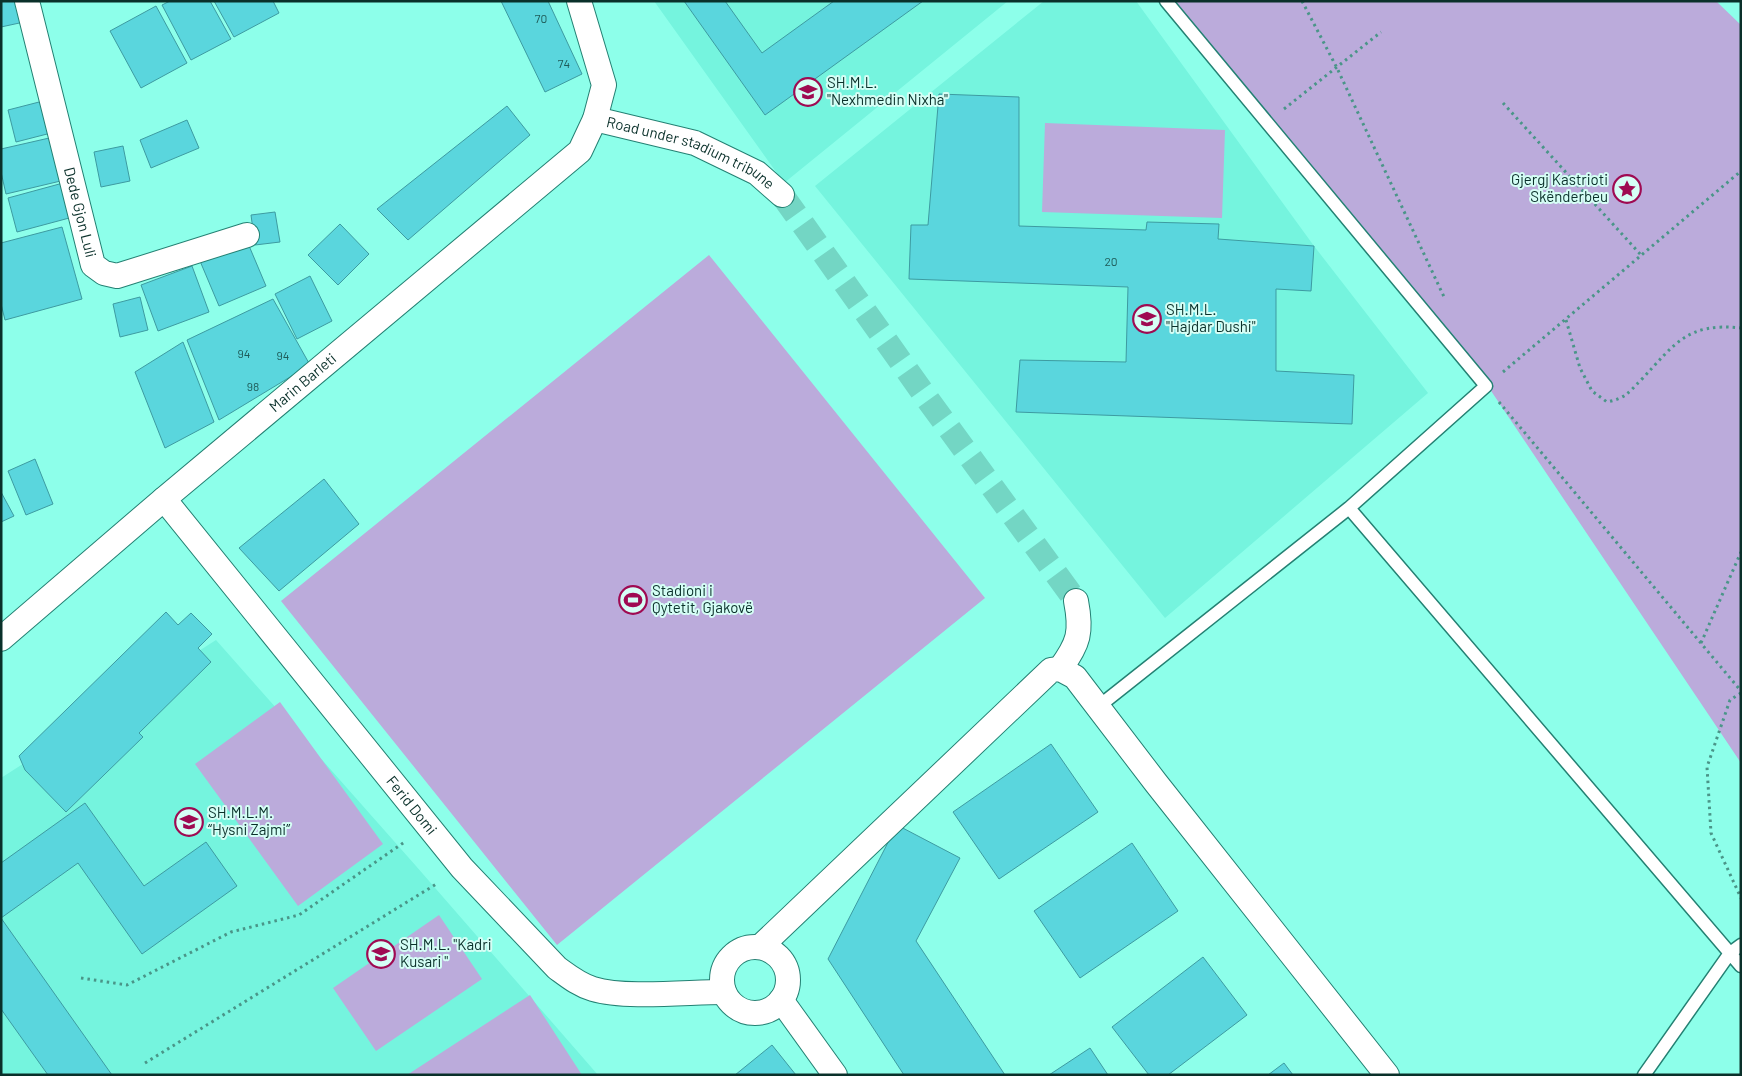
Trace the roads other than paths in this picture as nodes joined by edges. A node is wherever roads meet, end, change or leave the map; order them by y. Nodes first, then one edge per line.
1 (27, 1) edge
2 (579, 1) edge
3 (1166, 1) edge
4 (595, 119) junction
5 (782, 195) tunnel mouth
6 (247, 235) dead end
7 (164, 499) junction
8 (1349, 508) junction
9 (1076, 601) tunnel mouth
10 (1, 639) edge
11 (1060, 669) junction
12 (1098, 707) junction
13 (1741, 944) edge
14 (760, 947) junction
15 (1730, 953) junction
16 (1741, 966) edge
17 (724, 992) junction
18 (781, 1000) junction
19 (834, 1075) edge
20 (1387, 1075) edge
21 (1644, 1075) edge

1 - 6 street, Dede Gjon Luli
2 - 4 street, Marin Barleti
3 - 8 lane
4 - 5 street, Road under stadium tribune
4 - 7 street, Marin Barleti
7 - 10 street, Marin Barleti
7 - 17 street, Ferid Domi
8 - 12 lane
8 - 15 lane
9 - 11 street
11 - 12 street
11 - 14 street
12 - 20 street
13 - 15 lane
14 - 17 street
14 - 18 street
15 - 16 lane
15 - 21 lane
17 - 18 street
18 - 19 street

